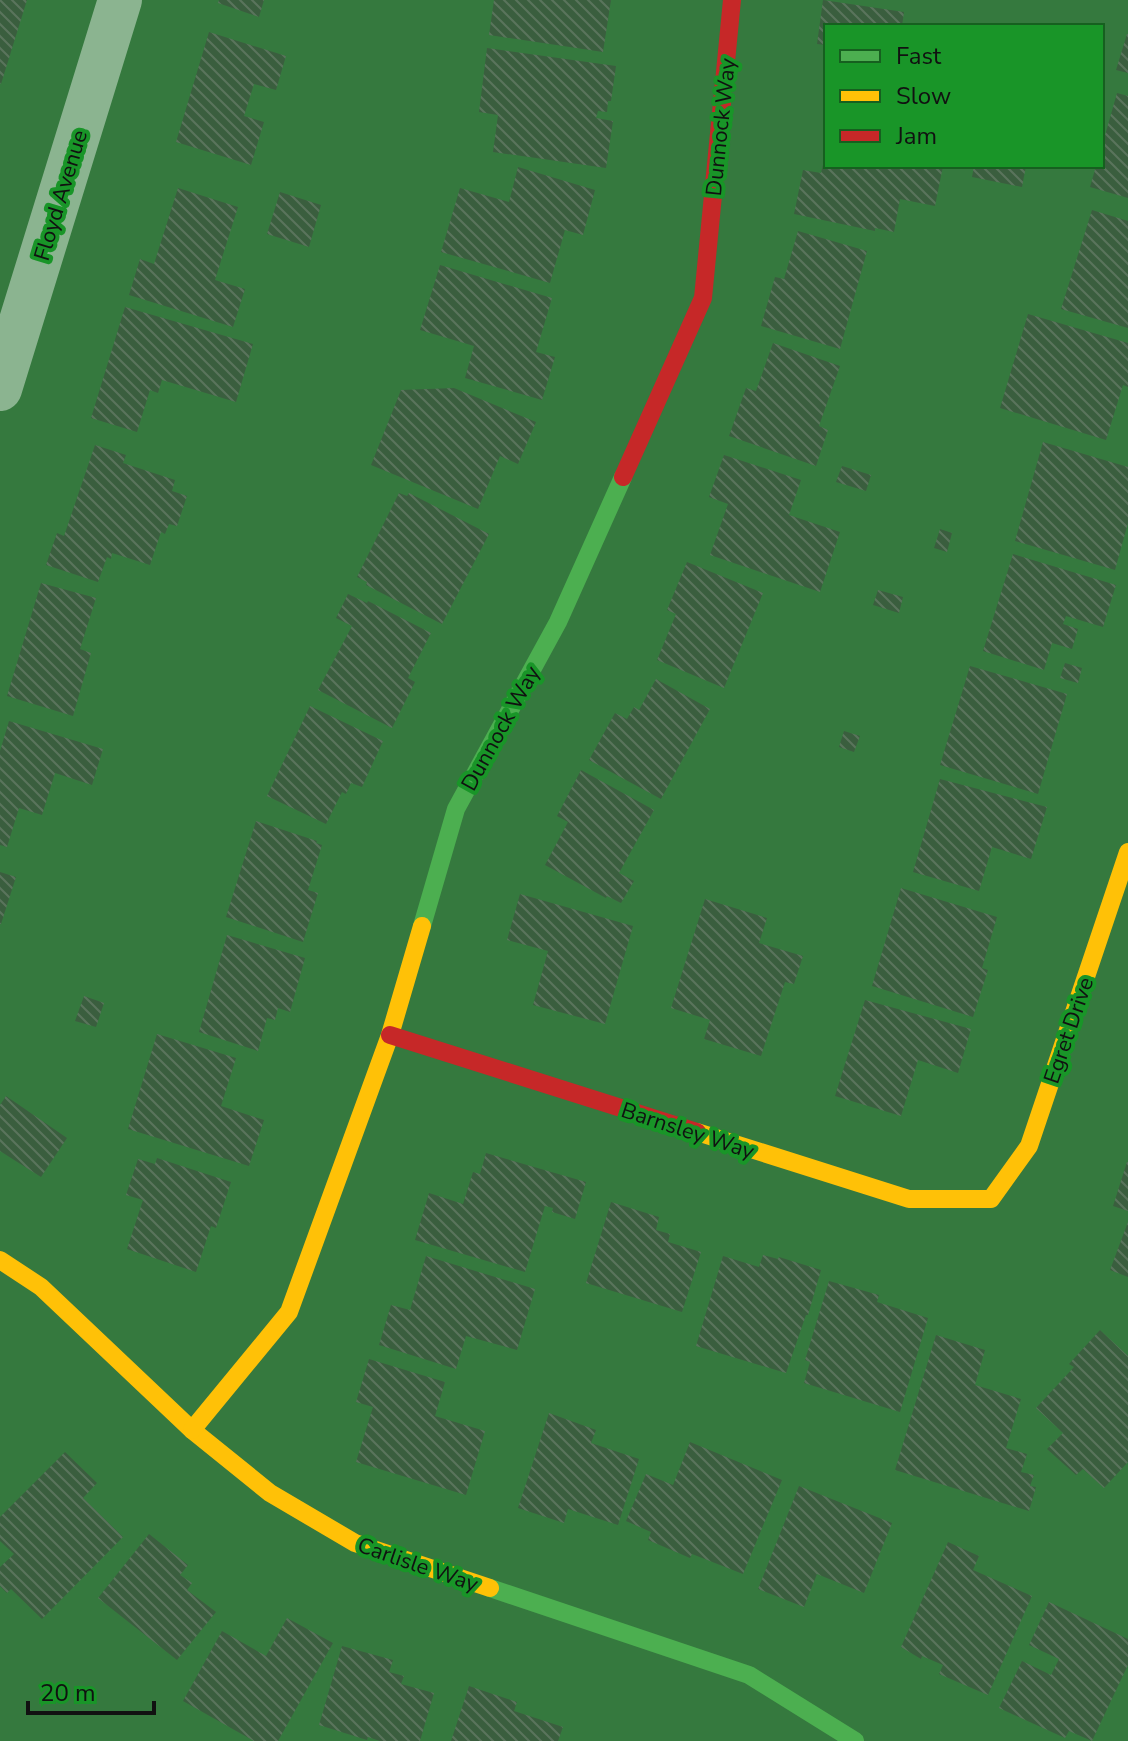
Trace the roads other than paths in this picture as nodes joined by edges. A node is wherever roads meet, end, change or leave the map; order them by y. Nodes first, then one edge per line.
1 (120, 0) edge
2 (732, 0) edge
3 (0, 389) edge
4 (1128, 852) edge
5 (390, 1035) junction
6 (991, 1199) joint
7 (0, 1260) edge
8 (192, 1430) junction
9 (855, 1741) edge

1 - 3 street, Floyd Avenue
2 - 5 street, Dunnock Way
4 - 6 street, Egret Drive
5 - 6 street, Barnsley Way
5 - 8 street, Dunnock Way
7 - 8 street, Carlisle Way
8 - 9 street, Carlisle Way

